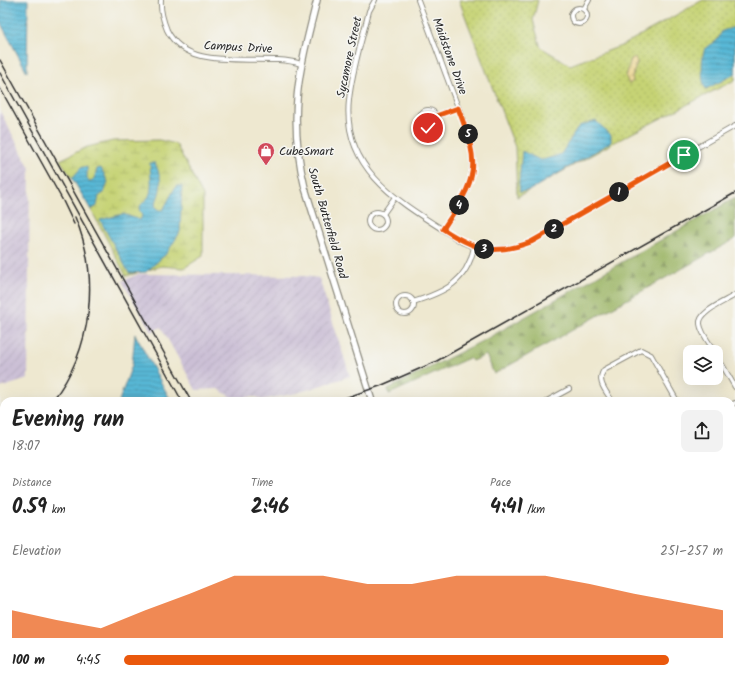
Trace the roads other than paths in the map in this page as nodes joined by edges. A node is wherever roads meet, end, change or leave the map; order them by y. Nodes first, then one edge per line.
1 (161, 0) edge
2 (317, 0) edge
3 (375, 0) edge
4 (418, 0) edge
5 (589, 0) edge
6 (584, 9) junction
7 (301, 64) junction
8 (458, 108) junction
9 (436, 116) junction
10 (735, 126) edge
11 (396, 196) junction
12 (383, 214) junction
13 (443, 229) junction
14 (474, 247) junction
15 (735, 296) edge
16 (414, 302) junction
17 (711, 345) edge
18 (723, 367) edge
19 (735, 387) edge
20 (569, 389) dead end
21 (371, 397) edge
22 (554, 397) edge
23 (610, 397) edge
24 (675, 397) edge

1 - 7 street, Campus Drive
2 - 7 main road, South Butterfield Road
3 - 11 street, Sycamore Street
4 - 8 street, Maidstone Drive
5 - 6 street
6 - 6 street
7 - 21 main road, South Butterfield Road
8 - 9 street
8 - 13 street, Maidstone Drive
9 - 9 street
10 - 14 street, Sycamore Street
11 - 12 street
11 - 13 street, Sycamore Street
12 - 12 street
13 - 14 street, Sycamore Street
14 - 16 street
15 - 17 street
16 - 16 street
18 - 19 street
20 - 22 street
23 - 24 street

